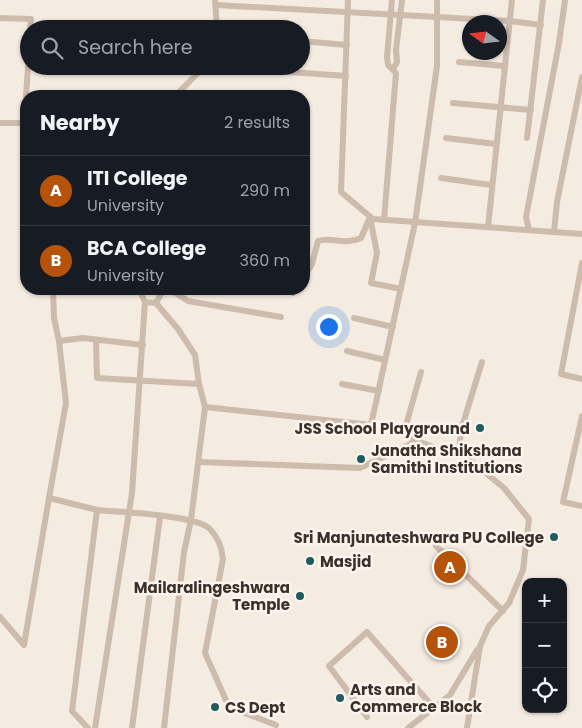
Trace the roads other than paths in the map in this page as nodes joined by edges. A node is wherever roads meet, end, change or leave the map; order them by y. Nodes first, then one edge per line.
1 (348, 0) edge
2 (392, 0) edge
3 (402, 0) edge
4 (437, 0) edge
5 (512, 0) edge
6 (543, 0) edge
7 (565, 0) edge
8 (216, 2) edge
9 (348, 12) junction
10 (391, 15) junction
11 (401, 15) junction
12 (436, 17) junction
13 (0, 18) edge
14 (31, 20) edge
15 (217, 20) edge
16 (510, 21) junction
17 (541, 25) junction
18 (310, 42) edge
19 (347, 45) junction
20 (459, 62) dead end
21 (504, 66) junction
22 (393, 69) junction
23 (310, 73) edge
24 (27, 75) edge
25 (197, 75) edge
26 (346, 76) junction
27 (582, 77) edge
28 (26, 90) edge
29 (181, 90) edge
30 (453, 103) dead end
31 (500, 107) junction
32 (531, 110) junction
33 (0, 123) edge
34 (20, 123) edge
35 (446, 138) dead end
36 (527, 138) dead end
37 (496, 144) junction
38 (441, 178) dead end
39 (491, 185) junction
40 (370, 217) junction
41 (384, 220) junction
42 (415, 223) junction
43 (488, 227) junction
44 (529, 230) junction
45 (554, 232) junction
46 (582, 234) edge
47 (582, 263) edge
48 (310, 267) edge
49 (401, 289) junction
50 (53, 295) edge
51 (142, 295) edge
52 (161, 295) edge
53 (178, 295) edge
54 (145, 302) junction
55 (156, 303) junction
56 (281, 317) dead end
57 (354, 318) dead end
58 (393, 327) junction
59 (96, 341) junction
60 (59, 342) junction
61 (143, 345) junction
62 (347, 352) dead end
63 (385, 360) junction
64 (482, 362) dead end
65 (421, 372) dead end
66 (582, 379) edge
67 (141, 382) junction
68 (199, 384) junction
69 (342, 384) dead end
70 (379, 391) junction
71 (205, 407) junction
72 (582, 416) edge
73 (417, 441) junction
74 (459, 451) junction
75 (199, 462) junction
76 (49, 498) junction
77 (582, 506) edge
78 (98, 510) junction
79 (130, 513) junction
80 (160, 516) junction
81 (191, 520) junction
82 (436, 546) dead end
83 (503, 611) junction
84 (0, 617) edge
85 (480, 646) junction
86 (434, 708) junction
87 (366, 717) dead end
88 (276, 724) dead end
89 (88, 728) edge
90 (95, 728) edge
91 (132, 728) edge
92 (164, 728) edge
93 (408, 728) edge
94 (467, 728) edge

1 - 9 street
2 - 10 street
3 - 11 street
4 - 12 street
5 - 16 street
6 - 17 street
7 - 44 street
8 - 9 street
8 - 15 street
9 - 10 street
9 - 19 street
10 - 11 street
10 - 22 street
11 - 12 street
11 - 22 street
12 - 16 street
12 - 42 street
13 - 14 street
16 - 17 street
16 - 21 street
17 - 32 street
18 - 19 street
19 - 26 street
20 - 21 street
21 - 31 street
22 - 41 street
23 - 26 street
24 - 28 street
25 - 29 street
26 - 40 street
27 - 45 street
30 - 31 street
31 - 32 street
31 - 37 street
32 - 36 street
33 - 34 street
35 - 37 street
37 - 39 street
38 - 39 street
39 - 43 street
40 - 41 street
40 - 48 street
40 - 49 street
41 - 42 street
42 - 43 street
42 - 49 street
43 - 44 street
44 - 45 street
45 - 46 street
47 - 66 street
49 - 58 street
50 - 60 street
51 - 54 street
52 - 55 street
53 - 56 street
54 - 55 street
54 - 61 street
55 - 68 street
57 - 58 street
58 - 63 street
59 - 60 street
59 - 61 street
59 - 67 street
60 - 76 street
61 - 67 street
62 - 63 street
63 - 70 street
64 - 74 street
65 - 73 street
67 - 68 street
67 - 79 street
68 - 71 street
69 - 70 street
70 - 71 street
71 - 75 street
72 - 77 street
73 - 74 street
73 - 75 street
74 - 83 street
75 - 81 street
76 - 78 street
76 - 84 street
78 - 79 street
78 - 89 street
79 - 80 street
79 - 90 street
80 - 81 street
80 - 91 street
81 - 88 street
81 - 92 street
82 - 83 street
83 - 85 street
85 - 86 street
85 - 94 street
86 - 87 street
86 - 93 street

